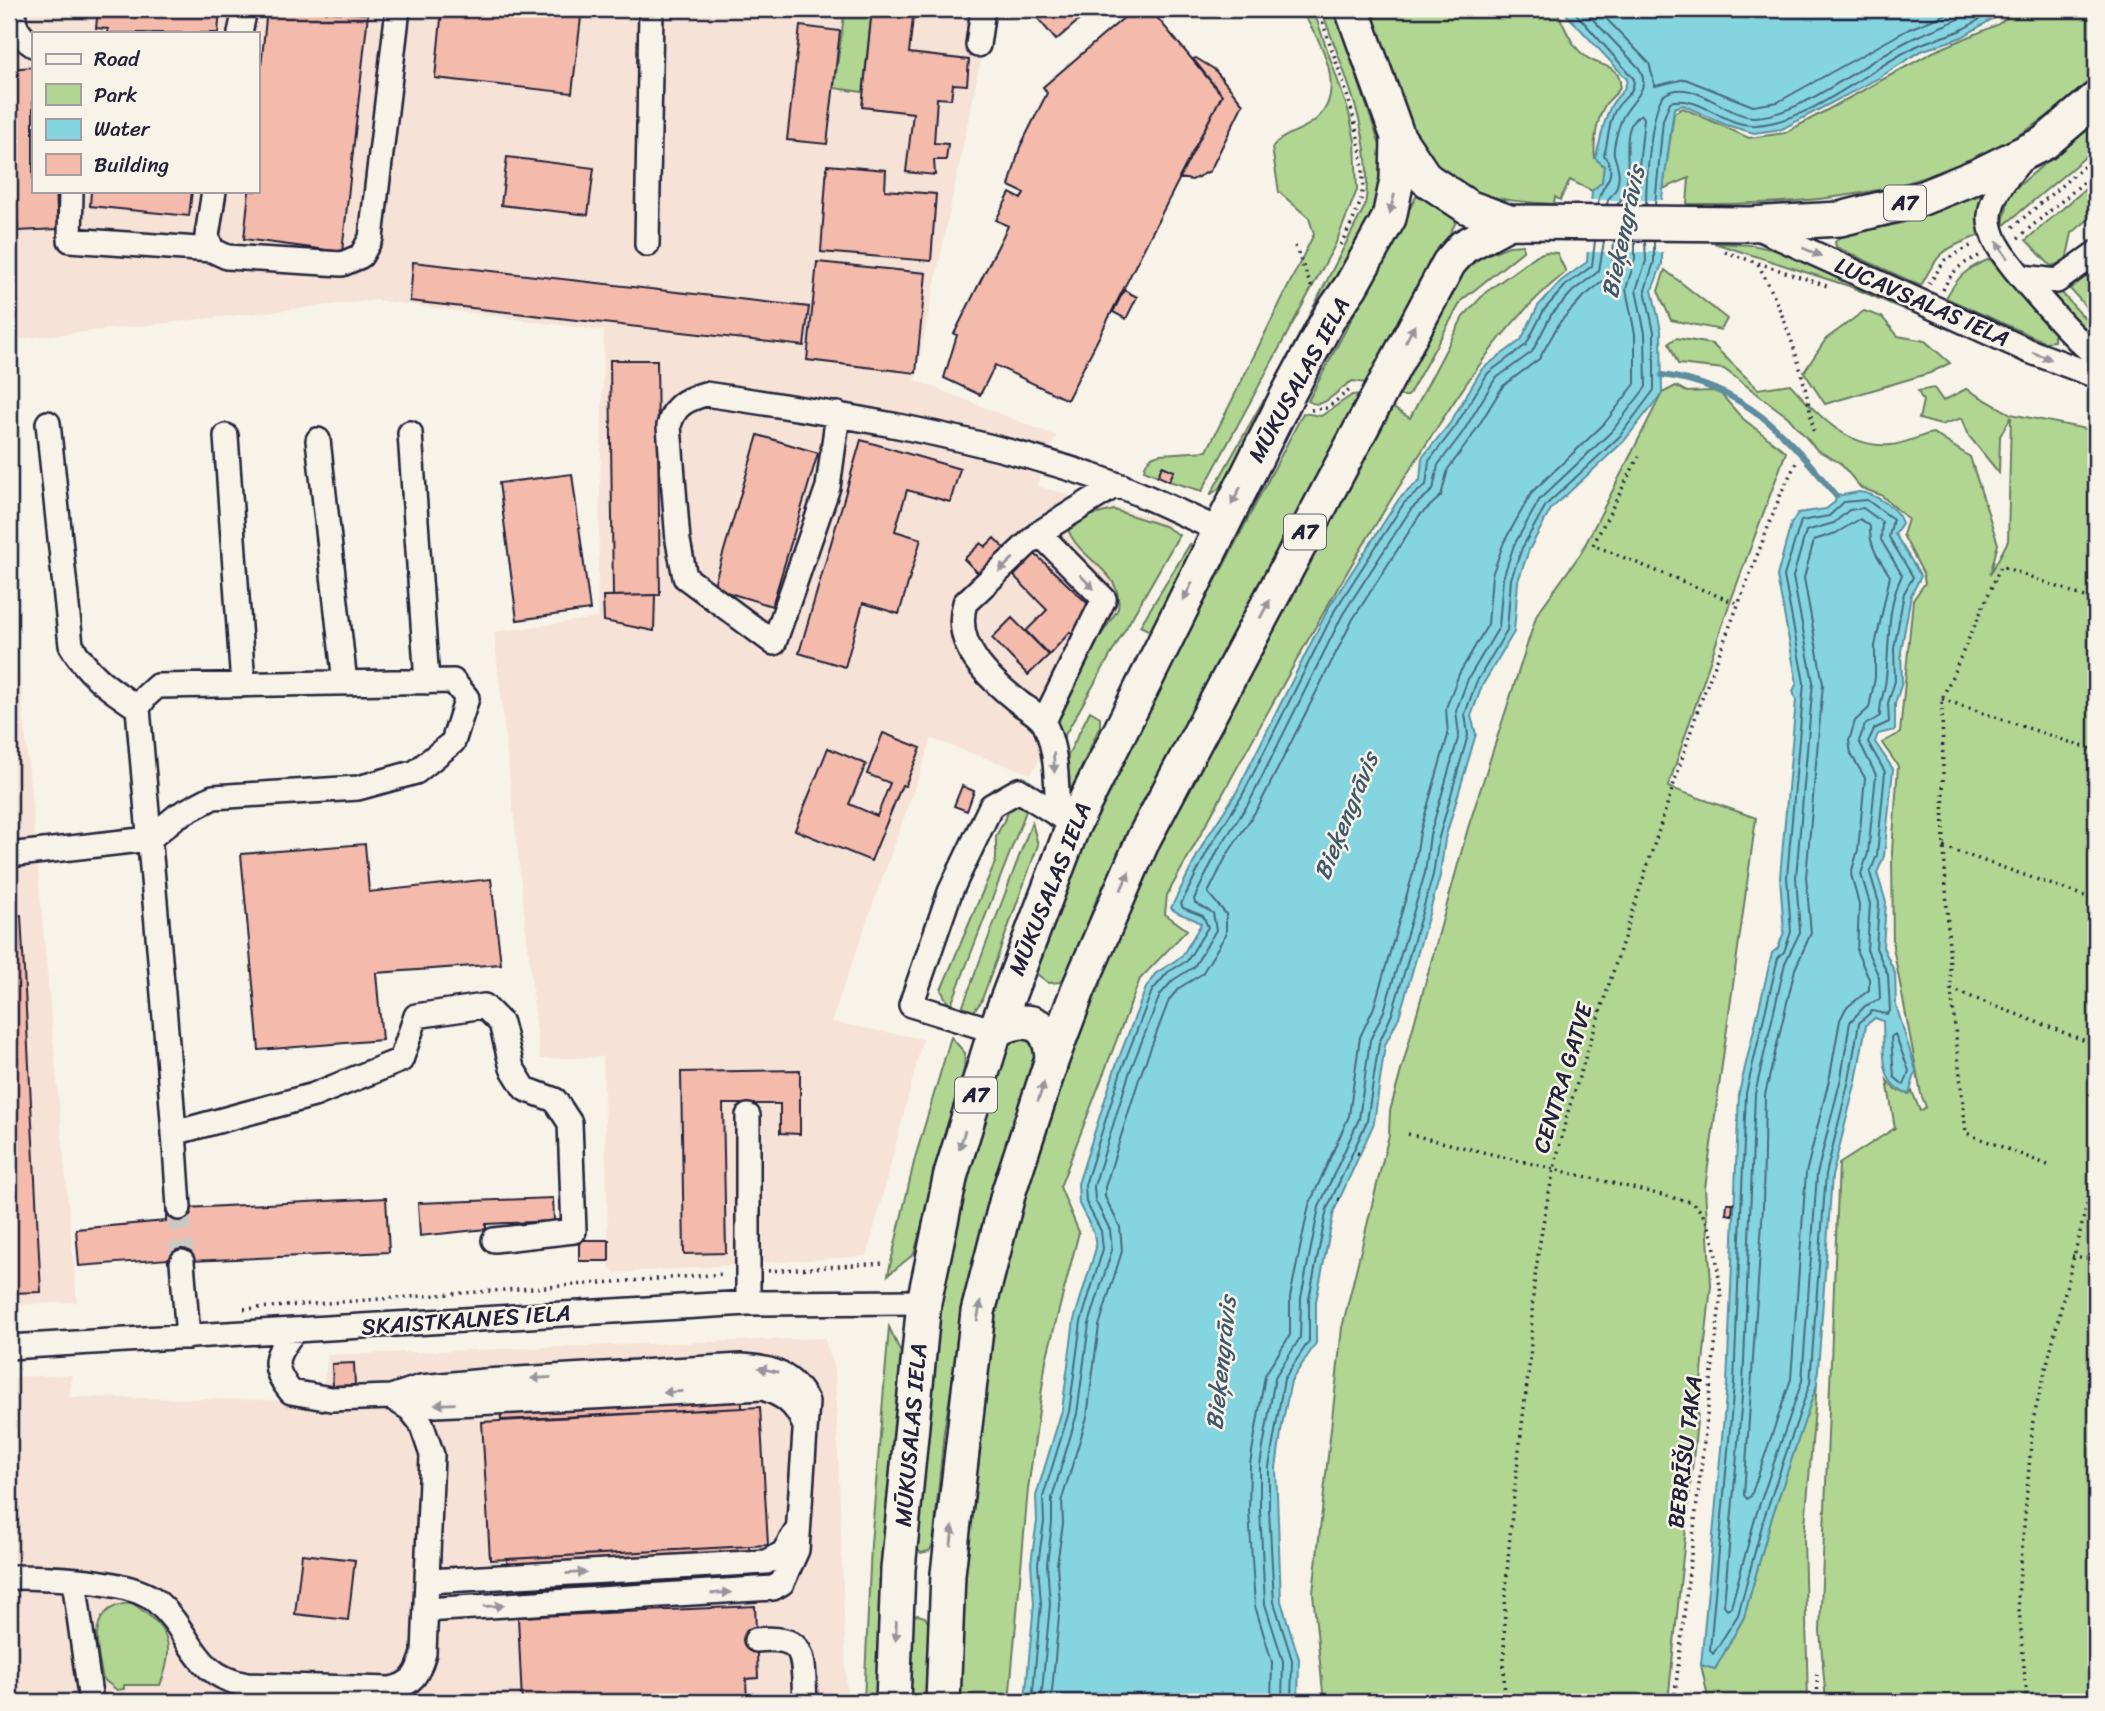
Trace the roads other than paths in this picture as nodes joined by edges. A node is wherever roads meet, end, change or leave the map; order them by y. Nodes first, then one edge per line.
1 (14, 9) edge
2 (244, 9) edge
3 (398, 9) edge
4 (651, 9) edge
5 (983, 9) edge
6 (1352, 9) edge
7 (240, 32) edge
8 (32, 44) edge
9 (978, 45) dead end
10 (2096, 99) edge
11 (1398, 137) junction
12 (2026, 153) junction
13 (71, 192) edge
14 (214, 192) edge
15 (1509, 222) junction
16 (1750, 224) junction
17 (647, 244) dead end
18 (212, 250) junction
19 (2096, 253) edge
20 (2023, 277) junction
21 (2096, 355) edge
22 (2096, 376) edge
23 (838, 414) junction
24 (48, 423) dead end
25 (410, 433) dead end
26 (226, 436) dead end
27 (318, 440) dead end
28 (1122, 486) junction
29 (1219, 530) junction
30 (1039, 534) junction
31 (427, 682) junction
32 (345, 683) junction
33 (243, 685) junction
34 (138, 708) junction
35 (1044, 722) junction
36 (1066, 820) junction
37 (149, 839) junction
38 (9, 855) edge
39 (995, 1031) junction
40 (1052, 1059) junction
41 (748, 1116) dead end
42 (174, 1133) junction
43 (179, 1208) tunnel mouth
44 (494, 1240) dead end
45 (183, 1262) tunnel mouth
46 (924, 1302) junction
47 (748, 1303) junction
48 (295, 1330) junction
49 (188, 1337) junction
50 (9, 1347) edge
51 (391, 1397) junction
52 (799, 1528) junction
53 (898, 1569) junction
54 (948, 1574) junction
55 (9, 1577) edge
56 (74, 1580) junction
57 (428, 1581) junction
58 (426, 1610) junction
59 (756, 1640) dead end
60 (91, 1702) edge
61 (805, 1702) edge
62 (893, 1702) edge
63 (943, 1702) edge

1 - 8 street
2 - 7 street
3 - 18 street
4 - 17 street
5 - 9 street
6 - 11 highway, MŪKUSALAS IELA / A7
10 - 12 highway, MŪKUSALAS IELA / A7
11 - 15 highway, MŪKUSALAS IELA
11 -> 29 highway, MŪKUSALAS IELA / A7
12 - 16 highway, MŪKUSALAS IELA / A7
20 -> 12 street
13 - 18 street
14 - 18 street
15 - 16 highway, MŪKUSALAS IELA / A7
40 -> 15 highway, MŪKUSALAS IELA / A7
16 -> 22 street, LUCAVSALAS IELA
19 - 20 street
20 - 21 street
23 - 23 street
23 - 28 street
24 - 34 street
25 - 31 street
26 - 33 street
27 - 32 street
28 - 29 street
28 - 30 street
29 -> 36 highway, MŪKUSALAS IELA / A7
30 -> 35 street
30 -> 35 street
31 - 32 street
31 - 37 street
32 - 33 street
33 - 34 street
34 - 37 street
35 -> 36 street
36 - 39 highway, MŪKUSALAS IELA / A7
36 - 39 street
37 - 38 street
37 - 42 street
39 - 40 highway
39 -> 46 highway, MŪKUSALAS IELA / A7
54 -> 40 highway, MŪKUSALAS IELA / A7
41 - 47 street
42 - 43 street
42 - 44 street
45 - 49 street
46 - 47 street, SKAISTKALNES IELA
46 - 53 highway, MŪKUSALAS IELA / A7
47 - 48 street, SKAISTKALNES IELA
48 - 49 street, SKAISTKALNES IELA
48 - 51 street
49 - 50 street, SKAISTKALNES IELA
52 -> 51 street
51 - 57 street
57 -> 52 street
58 -> 52 street
53 - 54 highway
53 -> 62 highway, MŪKUSALAS IELA / A7
54 - 63 highway, MŪKUSALAS IELA / A7
55 - 56 street
56 - 58 street
56 - 60 street
57 - 58 street
59 - 61 street

